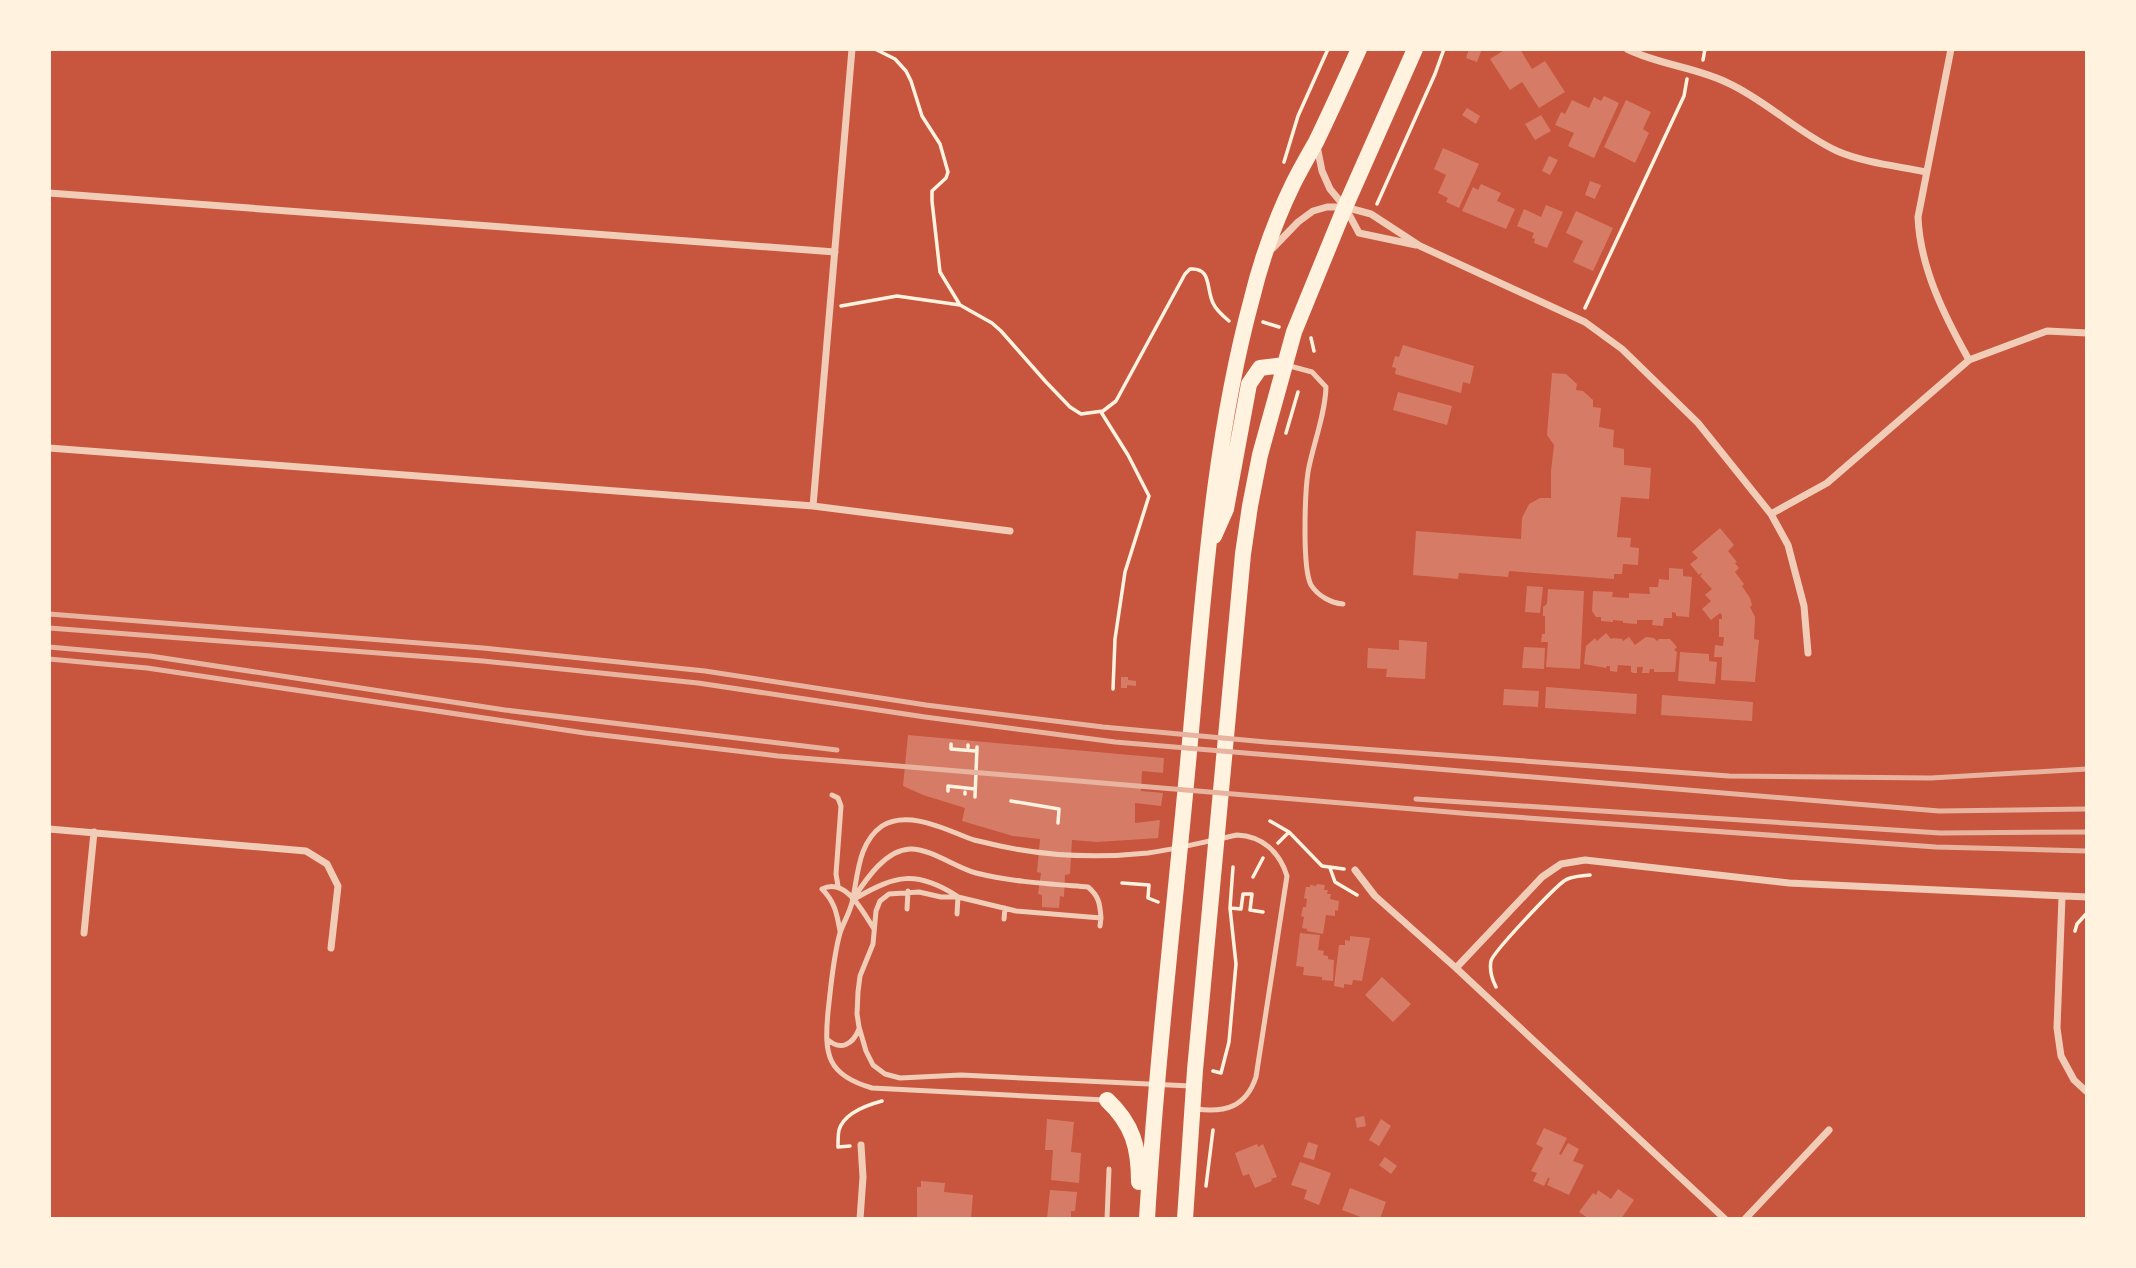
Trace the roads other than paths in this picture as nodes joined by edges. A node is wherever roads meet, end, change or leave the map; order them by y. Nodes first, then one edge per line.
1 (852, 49) edge
2 (1359, 49) edge
3 (1415, 49) edge
4 (1627, 49) edge
5 (1951, 49) edge
6 (1316, 142) junction
7 (1926, 172) junction
8 (49, 193) edge
9 (1345, 207) junction
10 (1420, 246) junction
11 (835, 252) junction
12 (1265, 257) junction
13 (2087, 333) edge
14 (1969, 360) junction
15 (1284, 365) junction
16 (49, 448) edge
17 (813, 506) junction
18 (1771, 514) junction
19 (1010, 531) dead end
20 (1208, 548) junction
21 (1343, 604) dead end
22 (1808, 653) dead end
23 (832, 794) dead end
24 (49, 829) edge
25 (94, 832) junction
26 (1355, 870) road end
27 (838, 887) junction
28 (908, 891) junction
29 (958, 897) junction
30 (2062, 897) junction
31 (2087, 897) edge
32 (853, 899) junction
33 (1005, 908) junction
34 (907, 909) dead end
35 (957, 914) dead end
36 (1052, 915) junction
37 (1101, 918) junction
38 (1004, 919) dead end
39 (1051, 923) dead end
40 (1100, 926) dead end
41 (874, 929) junction
42 (840, 932) junction
43 (84, 933) dead end
44 (331, 948) dead end
45 (1456, 968) junction
46 (859, 1027) junction
47 (825, 1037) junction
48 (1157, 1085) junction
49 (1194, 1086) junction
50 (2087, 1092) edge
51 (1107, 1100) joint
52 (1193, 1109) junction
53 (1829, 1130) dead end
54 (861, 1145) road end
55 (1109, 1169) dead end
56 (860, 1219) edge
57 (1107, 1219) edge
58 (1139, 1219) edge
59 (1147, 1219) edge
60 (1185, 1219) edge
61 (1725, 1219) edge
62 (1745, 1219) edge

1 - 11 street
2 - 6 main road
3 - 9 main road
4 - 7 street
5 - 7 street
6 - 9 street
6 - 12 main road
7 - 14 street
8 - 11 street
9 - 10 street
9 - 10 street
9 - 12 street
9 - 15 main road
10 - 18 street
11 - 17 street
12 - 20 main road
13 - 14 street
14 - 18 street
15 - 20 main road
15 - 21 lane
15 - 49 main road
16 - 17 street
17 - 19 street
18 - 22 street
20 - 48 main road
23 - 27 lane
24 - 25 street
25 - 43 street
25 - 44 street
26 - 45 street
27 - 32 lane
27 - 42 lane
28 - 29 lane
28 - 34 lane
28 - 41 lane
29 - 32 lane
29 - 33 lane
29 - 35 lane
30 - 31 street
30 - 45 street
30 - 50 street
32 - 37 lane
32 - 41 lane
32 - 42 lane
32 - 52 lane
33 - 36 lane
33 - 38 lane
36 - 37 lane
36 - 39 lane
37 - 40 lane
41 - 46 lane
42 - 47 lane
45 - 61 street
46 - 47 lane
46 - 48 lane
47 - 51 lane
48 - 49 lane
48 - 59 main road
49 - 52 main road
51 - 58 main road
52 - 60 main road
53 - 62 street
54 - 56 street
55 - 57 lane

